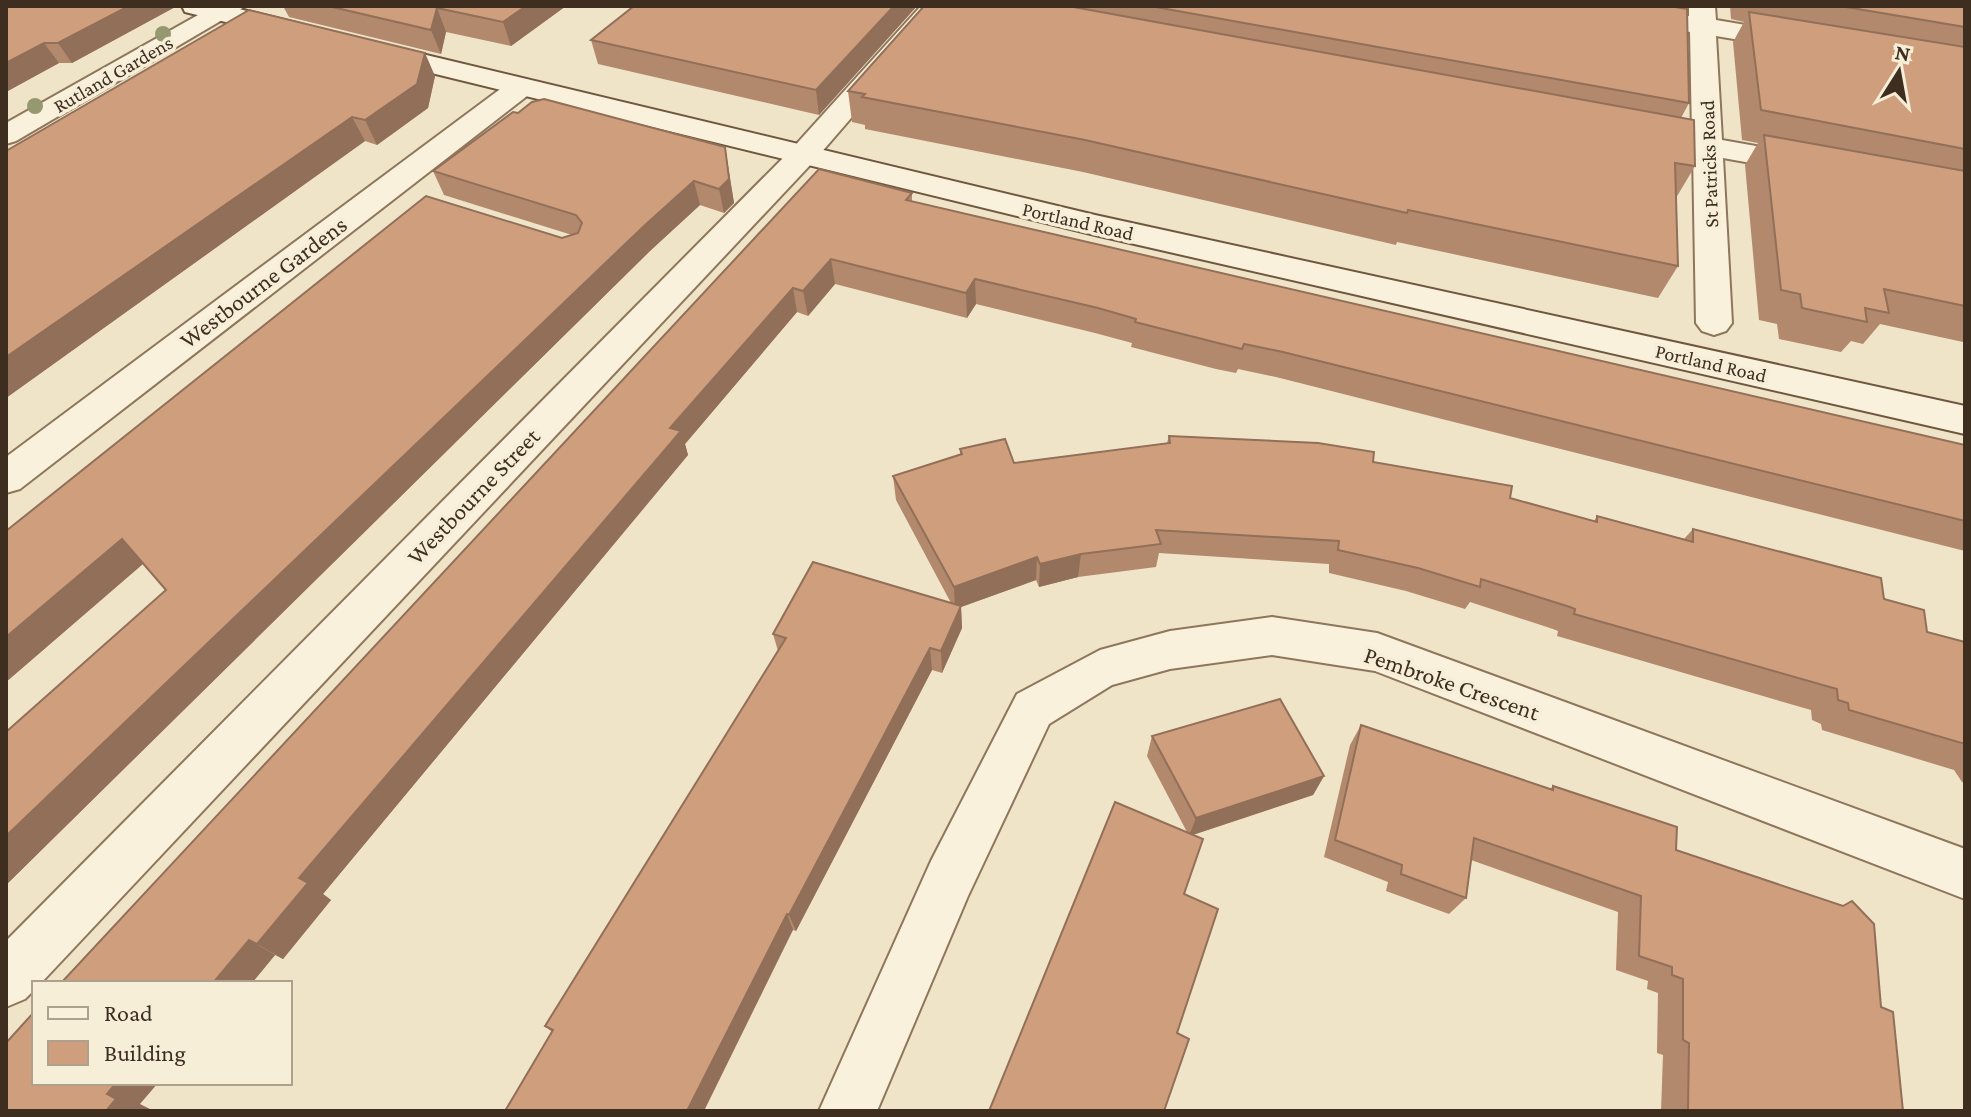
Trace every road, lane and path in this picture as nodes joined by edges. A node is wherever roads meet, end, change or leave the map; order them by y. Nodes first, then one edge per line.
1 (935, 6) edge
2 (1578, 6) edge
3 (216, 8) edge
4 (1703, 16) edge
5 (1827, 47) edge
6 (521, 87) junction
7 (1615, 129) edge
8 (6, 135) edge
9 (1709, 147) junction
10 (802, 156) junction
11 (1830, 169) edge
12 (1714, 323) dead end
13 (1965, 420) edge
14 (6, 478) edge
15 (1965, 874) edge
16 (6, 980) edge
17 (848, 1111) edge

1 - 10 street, Westbourne Street
2 - 4 street
3 - 6 street, Portland Road
3 - 8 street, Rutland Gardens
4 - 5 street
4 - 9 street, St Patricks Road
6 - 10 street, Portland Road
6 - 14 street, Westbourne Gardens
7 - 9 street
9 - 11 street
9 - 12 street, St Patricks Road
10 - 13 street, Portland Road
10 - 16 street, Westbourne Street
15 - 17 street, Pembroke Crescent

